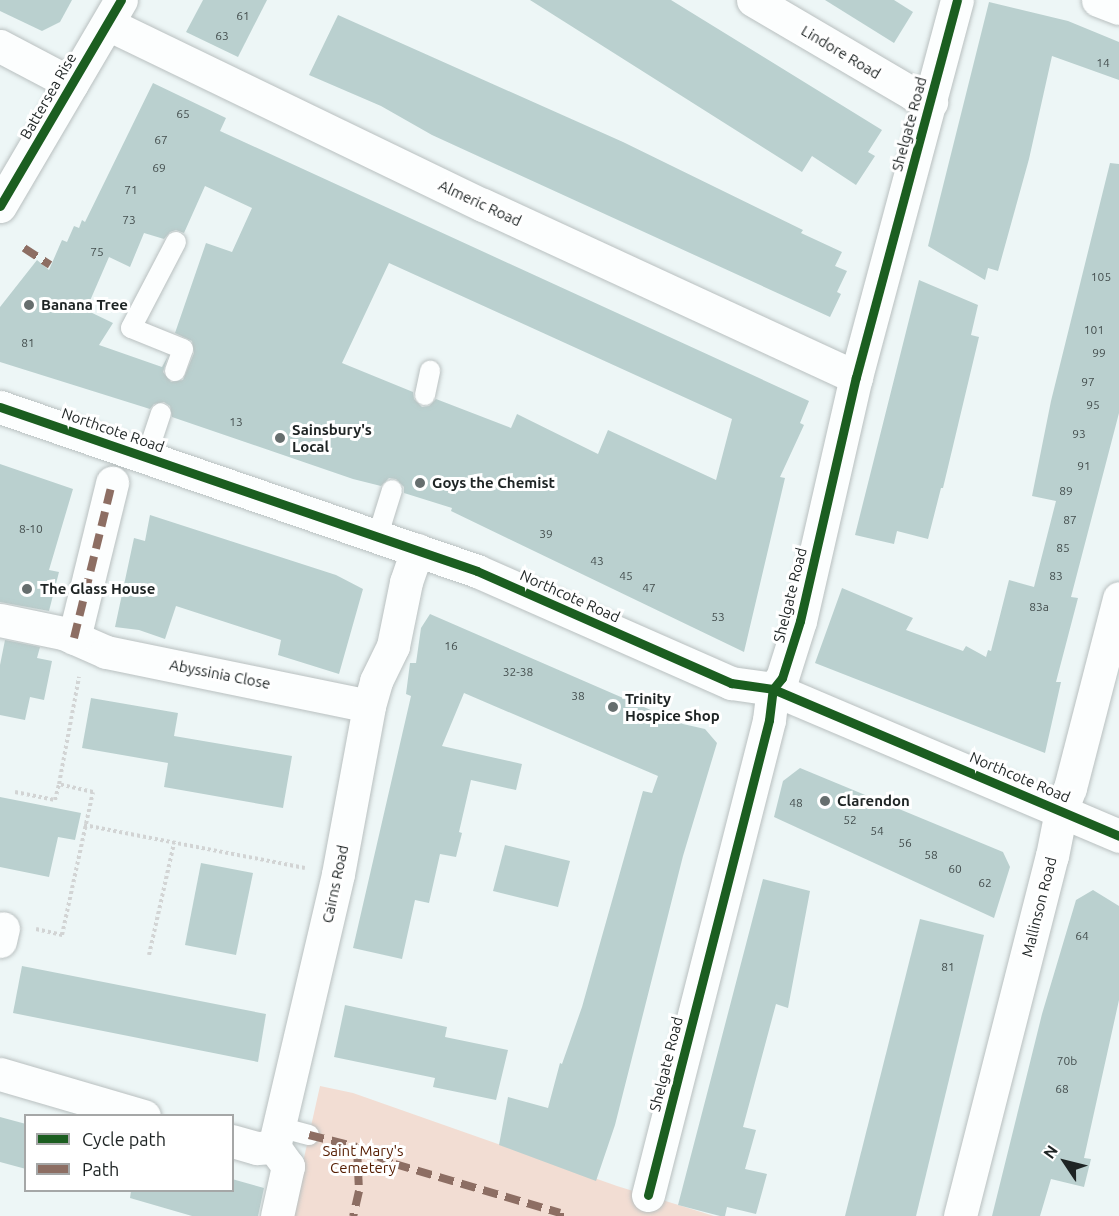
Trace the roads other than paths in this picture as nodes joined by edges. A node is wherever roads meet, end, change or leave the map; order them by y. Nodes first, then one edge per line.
1 (753, 0) edge
2 (957, 0) edge
3 (1098, 0) edge
4 (1119, 9) edge
5 (114, 12) edge
6 (0, 46) edge
7 (72, 84) junction
8 (931, 102) junction
9 (0, 206) edge
10 (176, 242) dead end
11 (175, 371) dead end
12 (430, 371) dead end
13 (856, 377) junction
14 (425, 395) dead end
15 (0, 407) edge
16 (161, 413) dead end
17 (146, 458) junction
18 (112, 483) dead end
19 (392, 490) dead end
20 (378, 535) junction
21 (417, 550) junction
22 (1119, 598) edge
23 (0, 620) edge
24 (80, 641) junction
25 (773, 689) junction
26 (369, 706) junction
27 (1060, 811) junction
28 (1119, 836) edge
29 (0, 1074) edge
30 (137, 1114) edge
31 (287, 1137) junction
32 (234, 1142) edge
33 (648, 1195) dead end
34 (277, 1216) edge
35 (960, 1216) edge

1 - 8 main road, Lindore Road
2 - 8 main road, Shelgate Road
3 - 4 main road
5 - 7 main road, Battersea Rise
5 - 13 main road, Almeric Road
6 - 7 main road
7 - 9 main road, Battersea Rise
8 - 13 main road, Shelgate Road
10 - 11 lane
12 - 14 lane
13 - 25 main road, Shelgate Road
15 - 17 main road, Northcote Road
16 - 17 lane
17 - 20 main road, Northcote Road
18 - 24 main road
19 - 20 lane
20 - 21 main road, Northcote Road
21 - 25 main road, Northcote Road
21 - 26 main road, Cairns Road
22 - 27 main road, Mallinson Road
23 - 24 main road, Abyssinia Close
24 - 26 main road, Abyssinia Close
25 - 27 main road, Northcote Road
25 - 33 main road, Shelgate Road
26 - 31 main road, Cairns Road
27 - 28 main road, Northcote Road
27 - 35 main road, Mallinson Road
29 - 30 main road
31 - 32 main road
31 - 34 main road

